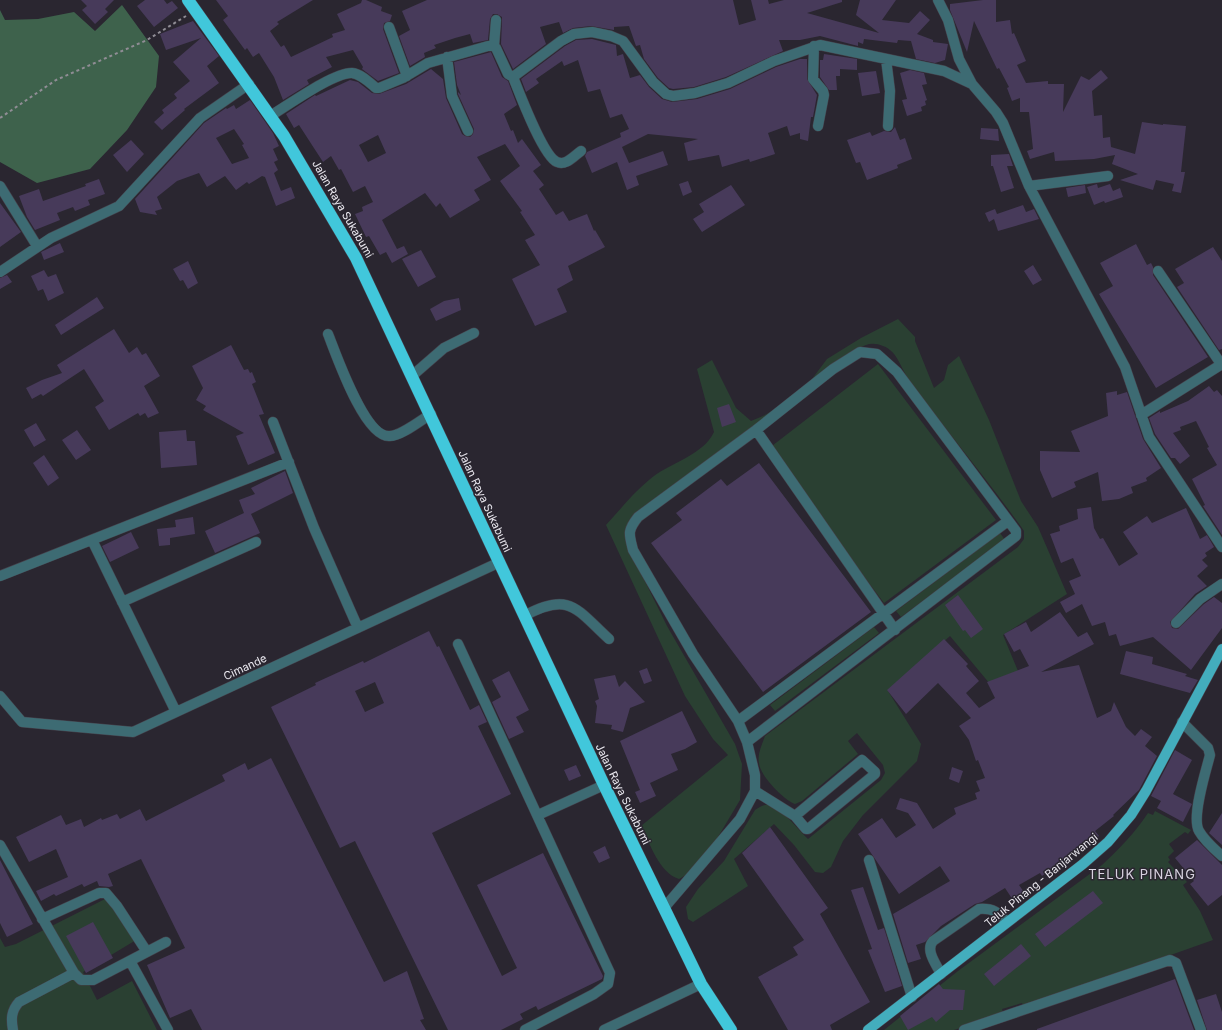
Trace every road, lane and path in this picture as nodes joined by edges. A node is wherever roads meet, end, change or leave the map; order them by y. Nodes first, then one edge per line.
1 (188, 0) edge
2 (938, 1) edge
3 (190, 14) dead end
4 (496, 20) dead end
5 (389, 27) dead end
6 (494, 46) junction
7 (814, 46) junction
8 (446, 57) junction
9 (886, 59) junction
10 (407, 76) junction
11 (513, 77) junction
12 (249, 84) junction
13 (972, 84) junction
14 (270, 116) junction
15 (0, 118) edge
16 (818, 126) dead end
17 (888, 126) dead end
18 (468, 131) dead end
19 (581, 151) dead end
20 (1108, 176) dead end
21 (0, 186) edge
22 (1029, 186) junction
23 (38, 246) junction
24 (1158, 270) dead end
25 (0, 272) edge
26 (474, 333) dead end
27 (328, 334) dead end
28 (1222, 364) edge
29 (412, 375) junction
30 (431, 414) junction
31 (1141, 415) junction
32 (273, 422) dead end
33 (756, 430) junction
34 (289, 462) junction
35 (1008, 521) junction
36 (92, 540) junction
37 (256, 542) dead end
38 (1222, 547) edge
39 (500, 562) junction
40 (0, 576) edge
41 (1222, 584) edge
42 (122, 602) junction
43 (884, 615) junction
44 (524, 616) junction
45 (1176, 624) dead end
46 (358, 628) junction
47 (895, 630) junction
48 (610, 639) dead end
49 (458, 644) dead end
50 (1222, 649) edge
51 (0, 696) edge
52 (176, 712) junction
53 (738, 721) junction
54 (1182, 722) junction
55 (747, 742) junction
56 (604, 785) junction
57 (755, 791) junction
58 (538, 815) junction
59 (795, 816) junction
60 (0, 845) edge
61 (1222, 856) edge
62 (868, 860) dead end
63 (664, 908) junction
64 (42, 918) junction
65 (1007, 922) junction
66 (166, 942) dead end
67 (147, 952) junction
68 (130, 961) junction
69 (74, 973) junction
70 (940, 974) junction
71 (701, 984) junction
72 (912, 997) junction
73 (993, 1026) edge
74 (13, 1030) edge
75 (168, 1030) edge
76 (525, 1030) edge
77 (604, 1030) edge
78 (731, 1030) edge
79 (868, 1030) edge
80 (964, 1030) edge
81 (1201, 1030) edge

1 - 12 highway, Jalan Raya Sukabumi
2 - 13 street
3 - 15 path
4 - 6 street
5 - 10 street
6 - 8 street
6 - 11 street
7 - 9 street
7 - 11 street
7 - 16 street
8 - 10 street
8 - 18 street
9 - 13 street
9 - 17 street
10 - 14 street
11 - 19 street
12 - 14 highway, Jalan Raya Sukabumi
12 - 23 street
13 - 22 street
14 - 29 highway, Jalan Raya Sukabumi
20 - 22 street
21 - 23 street
22 - 31 street
23 - 25 street
24 - 28 street
26 - 29 street
27 - 30 street
28 - 31 street
29 - 30 highway, Jalan Raya Sukabumi
30 - 39 highway, Jalan Raya Sukabumi
31 - 38 street
32 - 34 street
33 - 35 street
33 - 43 street
33 - 53 street
34 - 36 street
34 - 46 street
35 - 43 street
35 - 47 street
36 - 40 street
36 - 42 street
37 - 42 street
39 - 44 highway, Jalan Raya Sukabumi
39 - 46 street, Cimande
41 - 45 street
42 - 52 street
43 - 47 street
43 - 53 street
44 - 48 street
44 - 56 highway, Jalan Raya Sukabumi
46 - 52 street, Cimande
47 - 55 street
49 - 58 street
50 - 54 main road, Teluk Pinang - Banjarwangi
51 - 52 street, Cimande
53 - 55 street
54 - 61 street
54 - 65 main road, Teluk Pinang - Banjarwangi
55 - 57 street
56 - 58 street
56 - 63 highway, Jalan Raya Sukabumi
57 - 59 street
57 - 63 street
58 - 76 street
59 - 59 street
60 - 64 street
62 - 72 street
63 - 71 highway, Jalan Raya Sukabumi
64 - 67 street
64 - 69 street
65 - 70 main road, Teluk Pinang - Banjarwangi
65 - 70 street
66 - 67 street
67 - 68 street
68 - 69 street
68 - 75 street
69 - 74 street
70 - 72 main road, Teluk Pinang - Banjarwangi
71 - 77 street
71 - 78 highway, Jalan Raya Sukabumi
72 - 79 main road, Teluk Pinang - Banjarwangi
73 - 80 street
73 - 81 street

